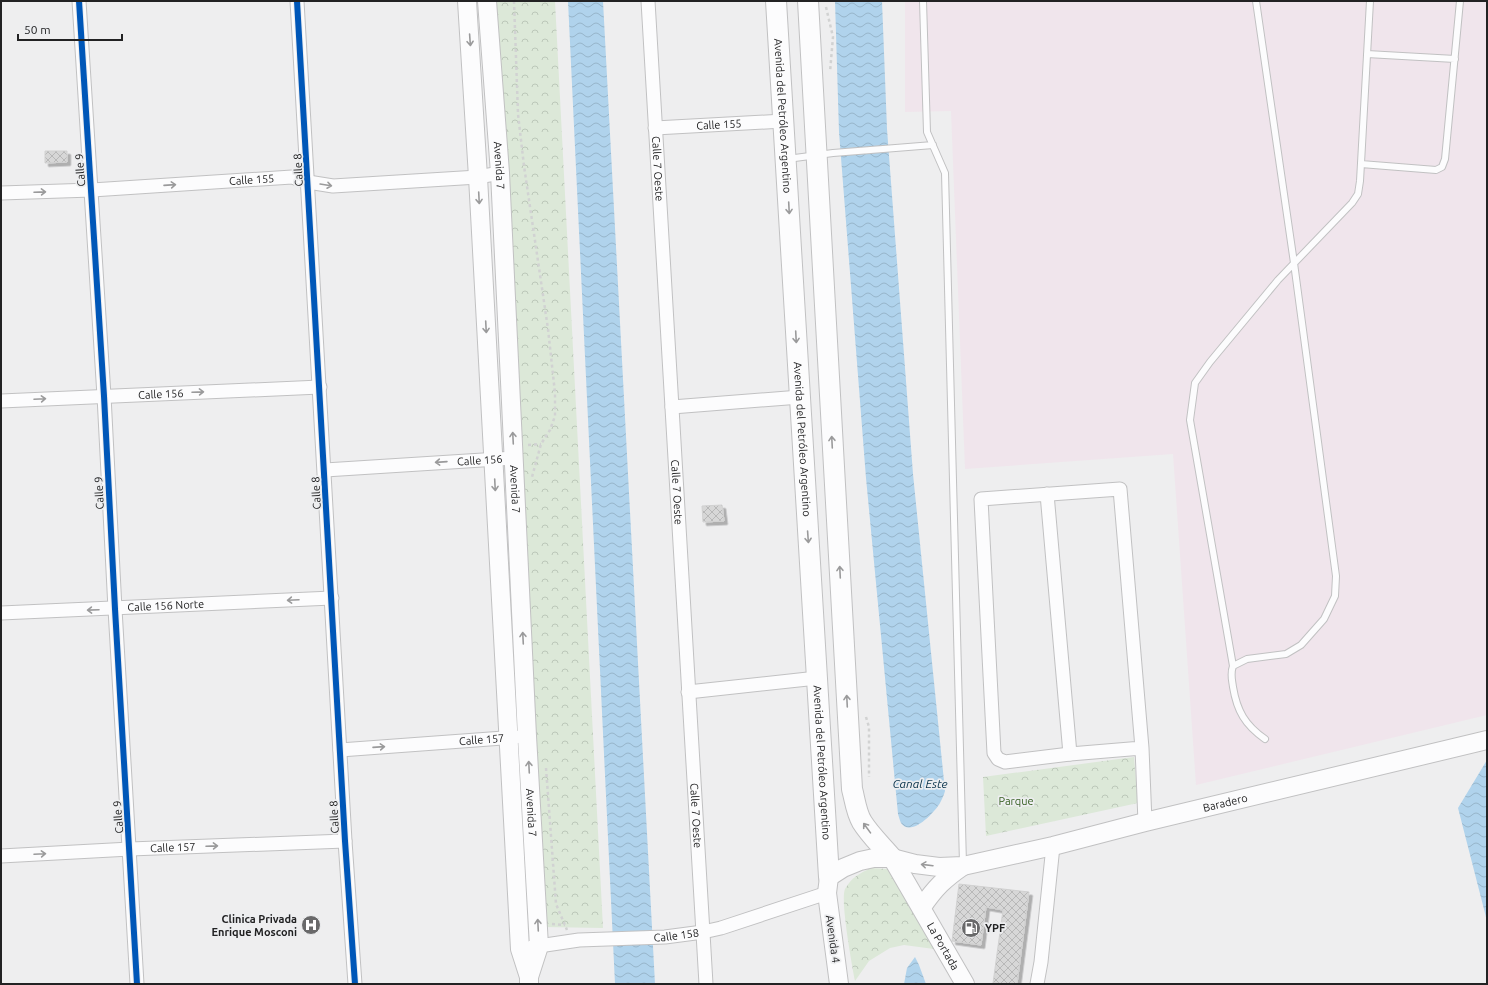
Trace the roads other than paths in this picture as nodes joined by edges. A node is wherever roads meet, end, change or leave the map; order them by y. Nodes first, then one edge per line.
1 (79, 1) edge
2 (298, 1) edge
3 (467, 1) edge
4 (487, 1) edge
5 (648, 1) edge
6 (776, 1) edge
7 (808, 1) edge
8 (923, 1) edge
9 (1256, 1) edge
10 (1370, 1) edge
11 (1460, 1) edge
12 (1367, 54) junction
13 (1455, 59) junction
14 (783, 121) junction
15 (656, 128) junction
16 (933, 145) junction
17 (825, 154) junction
18 (786, 160) junction
19 (1361, 164) junction
20 (500, 173) junction
21 (478, 177) junction
22 (308, 182) junction
23 (92, 190) junction
24 (1, 193) edge
25 (1294, 263) junction
26 (320, 387) junction
27 (104, 396) junction
28 (800, 397) junction
29 (1, 401) edge
30 (672, 407) junction
31 (514, 458) junction
32 (493, 459) junction
33 (325, 470) junction
34 (1046, 494) junction
35 (332, 598) junction
36 (115, 609) junction
37 (1, 613) edge
38 (1233, 666) junction
39 (817, 678) junction
40 (688, 692) junction
41 (528, 736) junction
42 (508, 738) junction
43 (1265, 739) dead end
44 (1487, 740) edge
45 (1142, 748) junction
46 (340, 750) junction
47 (1070, 754) junction
48 (1145, 822) junction
49 (345, 841) junction
50 (1053, 846) junction
51 (130, 849) junction
52 (1, 856) edge
53 (892, 858) junction
54 (963, 866) junction
55 (828, 885) junction
56 (922, 908) junction
57 (703, 932) junction
58 (539, 946) junction
59 (520, 949) junction
60 (529, 980) edge
61 (137, 984) edge
62 (355, 984) edge
63 (706, 984) edge
64 (839, 984) edge
65 (965, 984) edge
66 (1037, 984) edge

1 - 23 street, Calle 9
2 - 22 street, Calle 8
3 -> 21 main road, Avenida 7
4 - 20 main road, Avenida 7
5 - 15 street, Calle 7 Oeste
6 - 14 main road, Avenida del Petróleo Argentino
7 - 17 main road
8 - 16 lane
9 - 25 lane
10 - 12 lane
11 - 13 lane
12 - 13 lane
12 - 19 lane
13 - 19 lane
14 - 15 street, Calle 155
14 - 18 main road, Avenida del Petróleo Argentino
15 - 30 street, Calle 7 Oeste
16 - 17 lane
16 - 54 lane
17 - 18 lane
53 -> 17 main road
18 -> 28 main road, Avenida del Petróleo Argentino
19 - 25 lane
20 - 21 street, Calle 155
31 -> 20 main road, Avenida 7
22 -> 21 street, Calle 155
21 -> 32 main road, Avenida 7
23 -> 22 street, Calle 155
22 - 26 street, Calle 8
24 -> 23 street, Calle 155
23 - 27 street, Calle 9
25 - 38 lane
25 - 38 lane
27 -> 26 street, Calle 156
26 - 33 street, Calle 8
29 -> 27 street, Calle 156
27 - 36 street, Calle 9
28 - 30 street
28 -> 39 main road, Avenida del Petróleo Argentino
30 - 40 street, Calle 7 Oeste
31 - 32 street, Calle 156
41 -> 31 main road, Avenida 7
32 -> 33 street, Calle 156
32 -> 42 main road, Avenida 7
33 - 35 street, Calle 8
34 - 45 street
34 - 47 street
34 - 47 street
35 -> 36 street, Calle 156 Norte
35 - 46 street, Calle 8
36 -> 37 street, Calle 156 Norte
36 - 51 street, Calle 9
38 - 43 lane
39 - 40 street
39 - 55 main road, Avenida del Petróleo Argentino
40 - 57 street, Calle 7 Oeste
41 - 42 street, Calle 157
58 -> 41 main road, Avenida 7
46 -> 42 street, Calle 157
42 - 59 main road, Avenida 7
44 - 48 main road, Baradero
45 - 47 street
45 - 48 street
46 - 49 street, Calle 8
48 - 50 main road, Baradero
51 -> 49 street, Calle 157
49 - 62 street, Calle 8
50 - 54 main road, Baradero
50 - 66 street
52 -> 51 street, Calle 157
51 - 61 street, Calle 9
54 -> 53 main road, Baradero
53 - 55 main road, Baradero
53 - 56 main road, La Portada
54 - 56 main road, Baradero
55 - 57 street, Calle 158
55 - 64 main road, Avenida 4
56 - 65 main road, La Portada
57 - 58 street, Calle 158
57 - 63 street, Calle 7 Oeste
58 - 59 street, Calle 158
58 - 60 main road, Avenida 7
59 - 60 main road, Avenida 7

